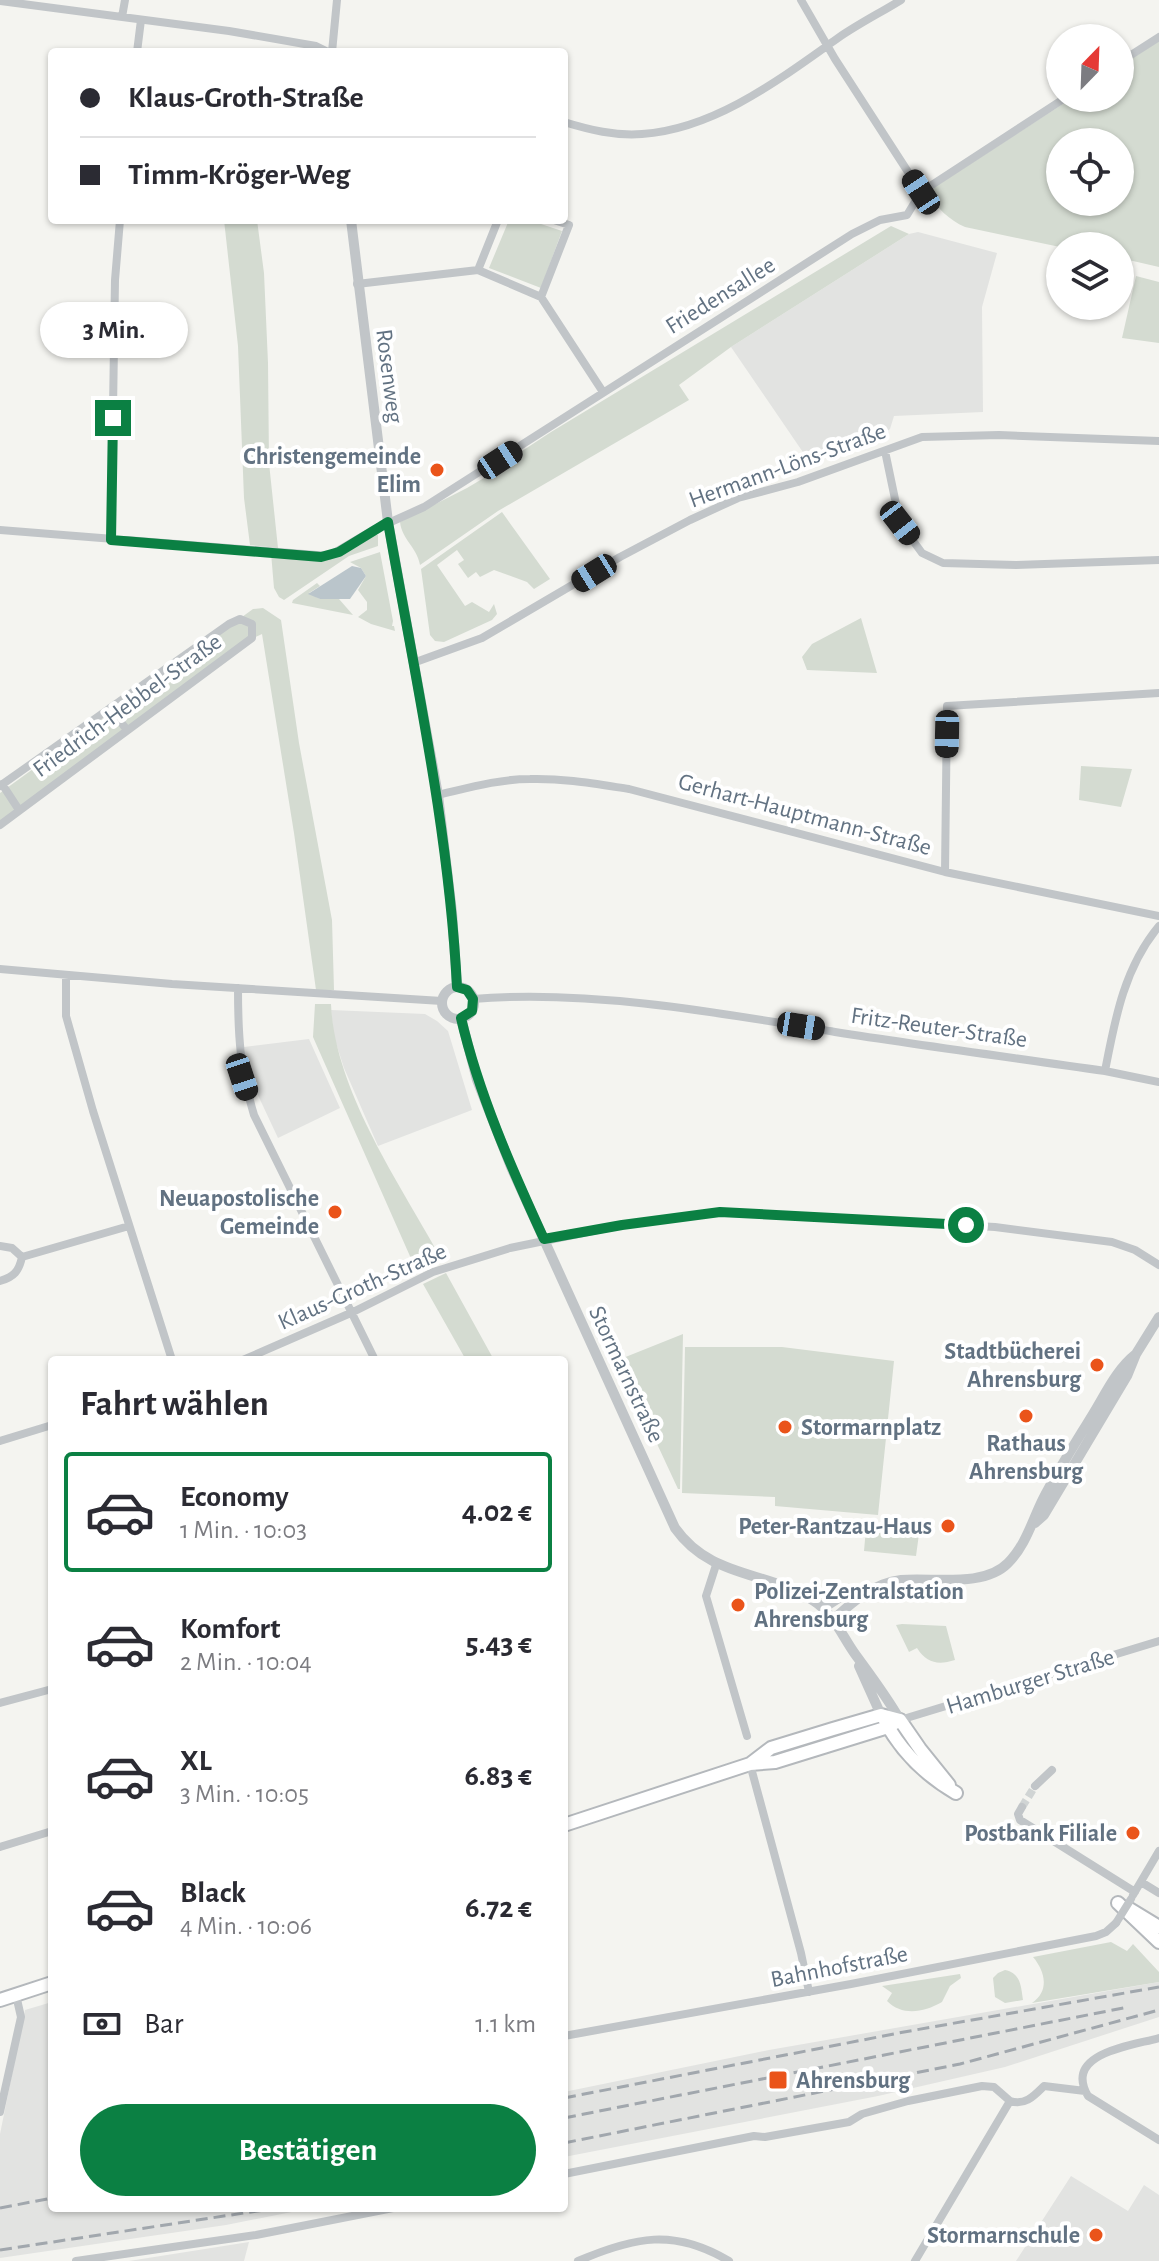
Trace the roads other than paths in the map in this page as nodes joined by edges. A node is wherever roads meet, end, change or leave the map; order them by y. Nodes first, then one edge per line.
1 (125, 0) edge
2 (337, 0) edge
3 (801, 0) edge
4 (901, 0) edge
5 (0, 1) edge
6 (122, 17) junction
7 (141, 20) junction
8 (1159, 37) edge
9 (829, 46) junction
10 (138, 48) edge
11 (321, 48) edge
12 (331, 48) edge
13 (1134, 53) edge
14 (1046, 110) edge
15 (568, 124) edge
16 (921, 192) junction
17 (120, 224) edge
18 (351, 224) edge
19 (496, 224) edge
20 (566, 224) edge
21 (478, 270) junction
22 (357, 284) junction
23 (541, 297) junction
24 (603, 392) junction
25 (1159, 441) edge
26 (885, 451) junction
27 (388, 522) junction
28 (0, 530) edge
29 (111, 540) junction
30 (1159, 560) edge
31 (413, 663) junction
32 (1159, 693) edge
33 (110, 708) junction
34 (127, 730) junction
35 (1, 785) edge
36 (438, 795) junction
37 (19, 810) junction
38 (0, 825) edge
39 (945, 872) junction
40 (1159, 916) edge
41 (1159, 926) edge
42 (0, 969) edge
43 (66, 975) junction
44 (457, 987) junction
45 (238, 988) junction
46 (473, 999) junction
47 (442, 1001) junction
48 (461, 1018) junction
49 (1105, 1071) junction
50 (1159, 1082) edge
51 (129, 1226) junction
52 (544, 1239) junction
53 (0, 1246) edge
54 (22, 1257) junction
55 (1159, 1265) edge
56 (0, 1281) edge
57 (353, 1312) junction
58 (1159, 1317) edge
59 (171, 1356) edge
60 (252, 1356) edge
61 (373, 1356) edge
62 (48, 1426) edge
63 (0, 1441) edge
64 (716, 1565) junction
65 (866, 1593) junction
66 (823, 1608) junction
67 (833, 1620) junction
68 (1159, 1641) edge
69 (854, 1653) junction
70 (48, 1690) edge
71 (0, 1703) edge
72 (900, 1720) junction
73 (885, 1721) junction
74 (747, 1736) dead end
75 (750, 1764) junction
76 (1052, 1770) dead end
77 (1035, 1786) tunnel mouth
78 (1022, 1807) dead end
79 (568, 1824) edge
80 (48, 1832) edge
81 (0, 1847) edge
82 (1159, 1851) edge
83 (1141, 1882) junction
84 (1159, 1893) edge
85 (1133, 1896) junction
86 (1159, 1927) edge
87 (1159, 1942) edge
88 (48, 1984) edge
89 (809, 1992) junction
90 (16, 1995) junction
91 (0, 2000) edge
92 (568, 2035) edge
93 (1159, 2038) edge
94 (1085, 2091) junction
95 (1010, 2101) junction
96 (0, 2112) edge
97 (1159, 2140) edge
98 (568, 2173) edge
99 (373, 2212) edge
100 (76, 2261) edge
101 (578, 2261) edge
102 (729, 2261) edge
103 (915, 2261) edge

1 - 6 street
2 - 12 street
3 - 9 street
4 - 9 street
5 - 6 street
6 - 7 street
7 - 10 street
7 - 11 street
8 - 13 street
9 - 15 street
9 - 16 street
14 - 16 street, Friedensallee
16 - 24 street, Friedensallee
17 - 29 street
18 - 22 street, Rosenweg
19 - 21 street
20 - 23 street
21 - 22 street
21 - 23 street
22 - 27 street, Rosenweg
23 - 24 street
24 - 27 street, Friedensallee
25 - 26 street, Hermann-Löns-Straße
26 - 30 street
26 - 31 street, Hermann-Löns-Straße
27 - 29 street, Friedensallee
27 - 31 street
28 - 29 street, Friedensallee
31 - 36 street
32 - 39 street
33 - 34 street
33 - 34 street, Friedrich-Hebbel-Straße
33 - 35 street, Friedrich-Hebbel-Straße
34 - 37 street, Friedrich-Hebbel-Straße
35 - 37 street
36 - 39 street, Gerhart-Hauptmann-Straße
36 - 44 street
37 - 38 street, Friedrich-Hebbel-Straße
39 - 40 street, Gerhart-Hauptmann-Straße
41 - 49 street
42 - 43 street
43 - 45 street
43 - 51 street
44 - 46 street
44 - 47 street
45 - 47 street
45 - 57 street
46 - 48 street
46 - 49 street, Fritz-Reuter-Straße
47 - 48 street
48 - 52 street, Stormarnstraße
49 - 50 street, Fritz-Reuter-Straße
51 - 54 street
51 - 59 street
52 - 55 street, Klaus-Groth-Straße
52 - 57 street, Klaus-Groth-Straße
52 - 64 street, Stormarnstraße
53 - 54 street
54 - 56 street
57 - 60 street, Klaus-Groth-Straße
57 - 61 street
58 - 65 street
62 - 63 street
64 - 66 street
64 - 74 street
65 - 66 street
65 - 67 street
66 - 67 street
67 - 69 street
68 - 72 street, Hamburger Straße
69 - 72 street
69 - 73 street
70 - 71 street
72 - 73 main road
72 - 73 main road
73 - 75 main road
75 - 79 main road
75 - 89 street
76 - 77 street
78 - 85 street
80 - 81 street
82 - 83 street
83 - 84 street
83 - 85 street
85 - 89 street, Bahnhofstraße, bridge
86 - 87 main road
88 - 90 main road
89 - 92 street, Bahnhofstraße
90 - 91 main road
90 - 96 street
93 - 94 street
94 - 95 street
94 - 97 street
95 - 98 street
95 - 103 street
99 - 100 street
101 - 102 street

